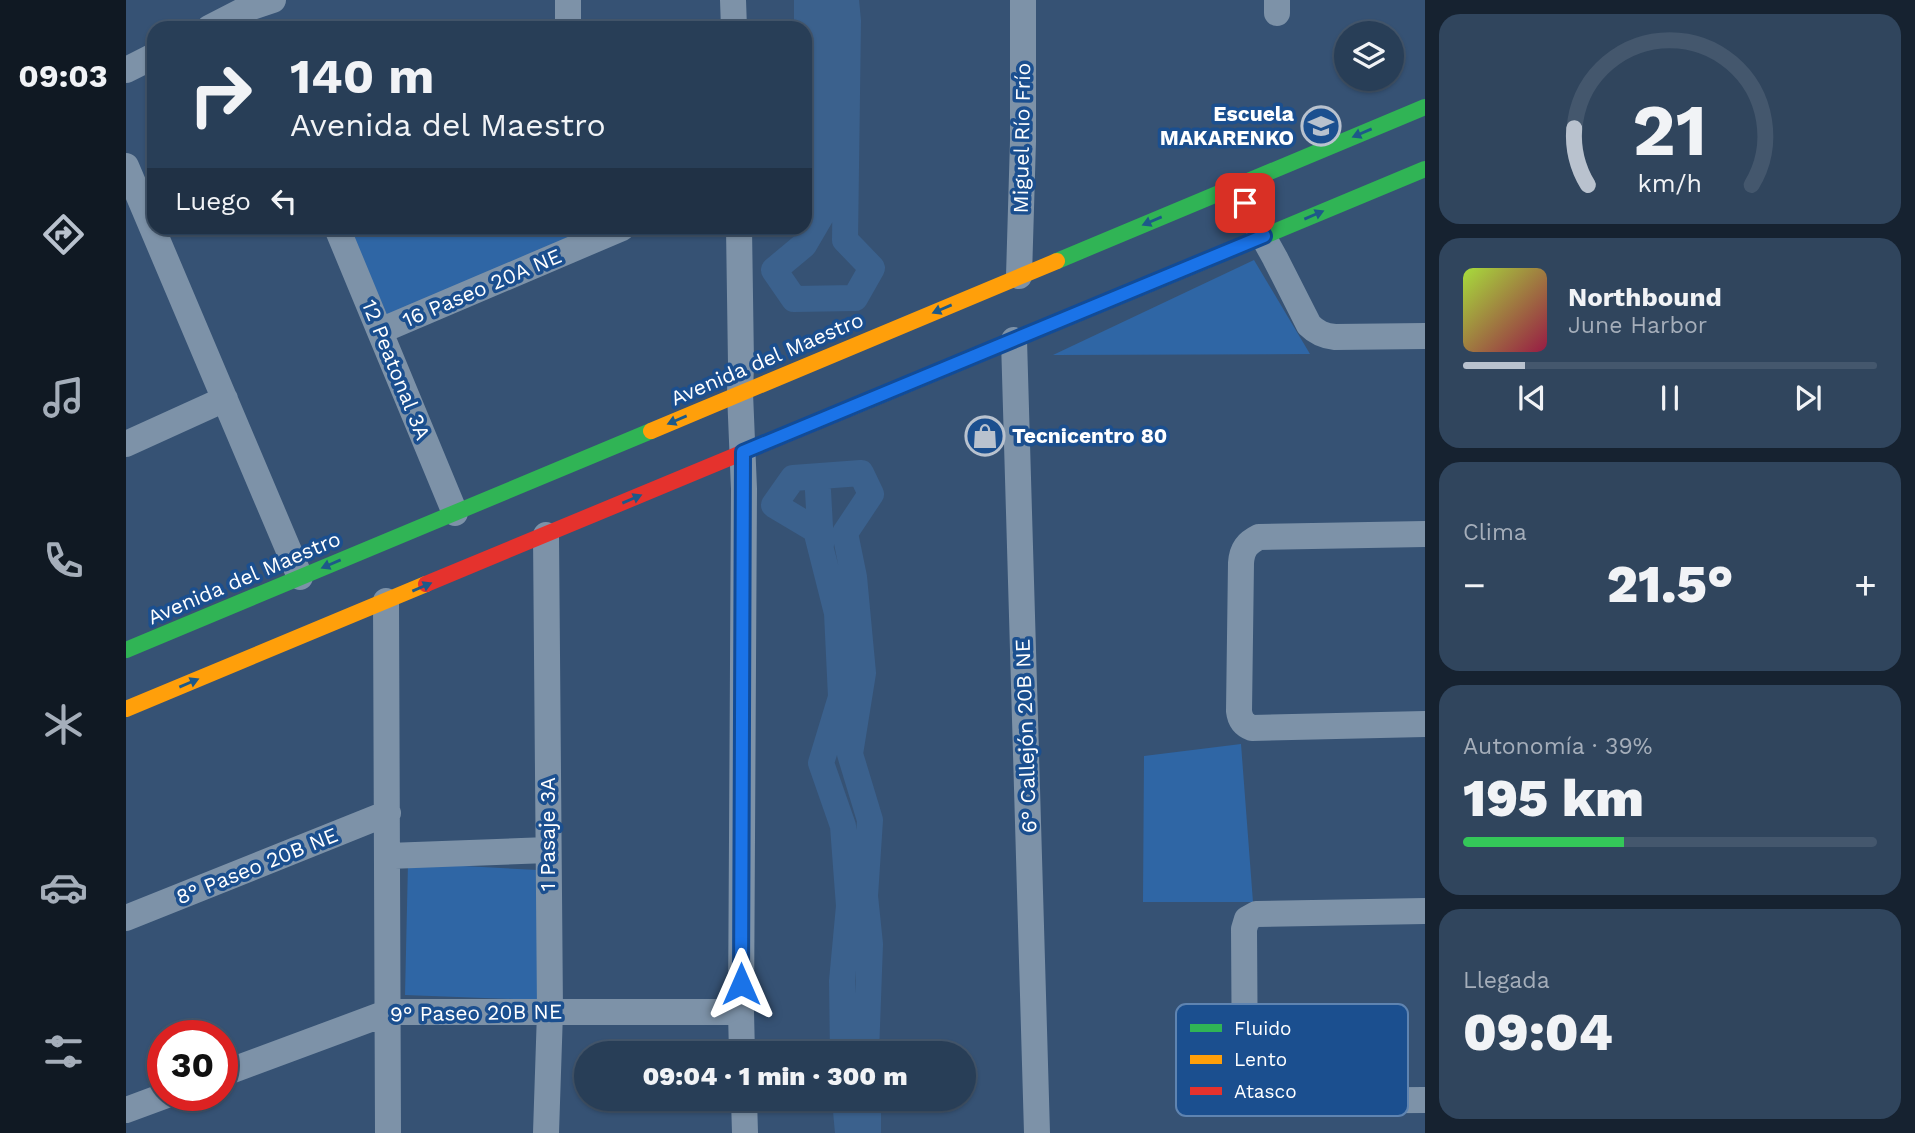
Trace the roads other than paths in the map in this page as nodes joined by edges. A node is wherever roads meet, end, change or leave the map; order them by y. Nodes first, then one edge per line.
1 (273, 0) edge
2 (568, 0) edge
3 (733, 0) edge
4 (1023, 0) edge
5 (248, 12) edge
6 (226, 21) edge
7 (568, 21) edge
8 (734, 21) edge
9 (147, 60) edge
10 (126, 70) edge
11 (1425, 107) edge
12 (126, 166) edge
13 (1425, 169) edge
14 (1236, 186) junction
15 (147, 215) edge
16 (155, 235) edge
17 (340, 235) edge
18 (739, 235) edge
19 (1264, 236) junction
20 (572, 238) edge
21 (1019, 276) junction
22 (380, 331) junction
23 (1425, 337) edge
24 (1014, 340) junction
25 (740, 394) junction
26 (225, 399) junction
27 (126, 444) edge
28 (743, 452) junction
29 (455, 513) junction
30 (1425, 534) edge
31 (546, 535) junction
32 (300, 578) junction
33 (386, 601) junction
34 (126, 650) edge
35 (126, 709) edge
36 (1425, 724) edge
37 (388, 813) junction
38 (548, 850) junction
39 (388, 856) junction
40 (1425, 911) edge
41 (126, 918) edge
42 (1244, 1004) edge
43 (389, 1012) junction
44 (550, 1012) junction
45 (741, 1012) junction
46 (742, 1041) edge
47 (238, 1068) edge
48 (147, 1102) edge
49 (126, 1110) edge
50 (744, 1111) edge
51 (388, 1133) edge
52 (546, 1133) edge
53 (745, 1133) edge
54 (1037, 1133) edge

1 - 5 street
2 - 7 street
3 - 8 street
4 - 21 street, Miguel Río Frío
5 - 6 street
9 - 10 street
11 -> 14 street, Avenida del Maestro
12 - 15 street
19 -> 13 street
14 - 19 street
14 -> 21 street, Avenida del Maestro
16 - 26 street
17 - 22 street, 12 Peatonal 3A
18 - 25 street
19 - 23 street
19 - 24 street
20 - 22 street, 16 Paseo 20A NE
21 -> 25 street, Avenida del Maestro
22 - 29 street, 12 Peatonal 3A
24 - 28 street
24 - 54 street, 6° Callejón 20B NE
25 - 28 street
25 -> 29 street, Avenida del Maestro
26 - 27 street
26 - 32 street
31 -> 28 street
28 - 45 street
29 -> 32 street, Avenida del Maestro
30 - 36 street
33 -> 31 street
31 - 38 street, 1 Pasaje 3A
32 - 34 street, Avenida del Maestro
35 -> 33 street
33 - 37 street
37 - 39 street
37 - 41 street, 8° Paseo 20B NE
38 - 39 street
38 - 44 street, 1 Pasaje 3A
39 - 43 street
40 - 42 street
43 - 44 street, 9° Paseo 20B NE
43 - 47 street, 9° Paseo 20B NE
43 - 51 street
44 - 45 street, 9° Paseo 20B NE
44 - 52 street, 1 Pasaje 3A
45 - 46 street
48 - 49 street
50 - 53 street

